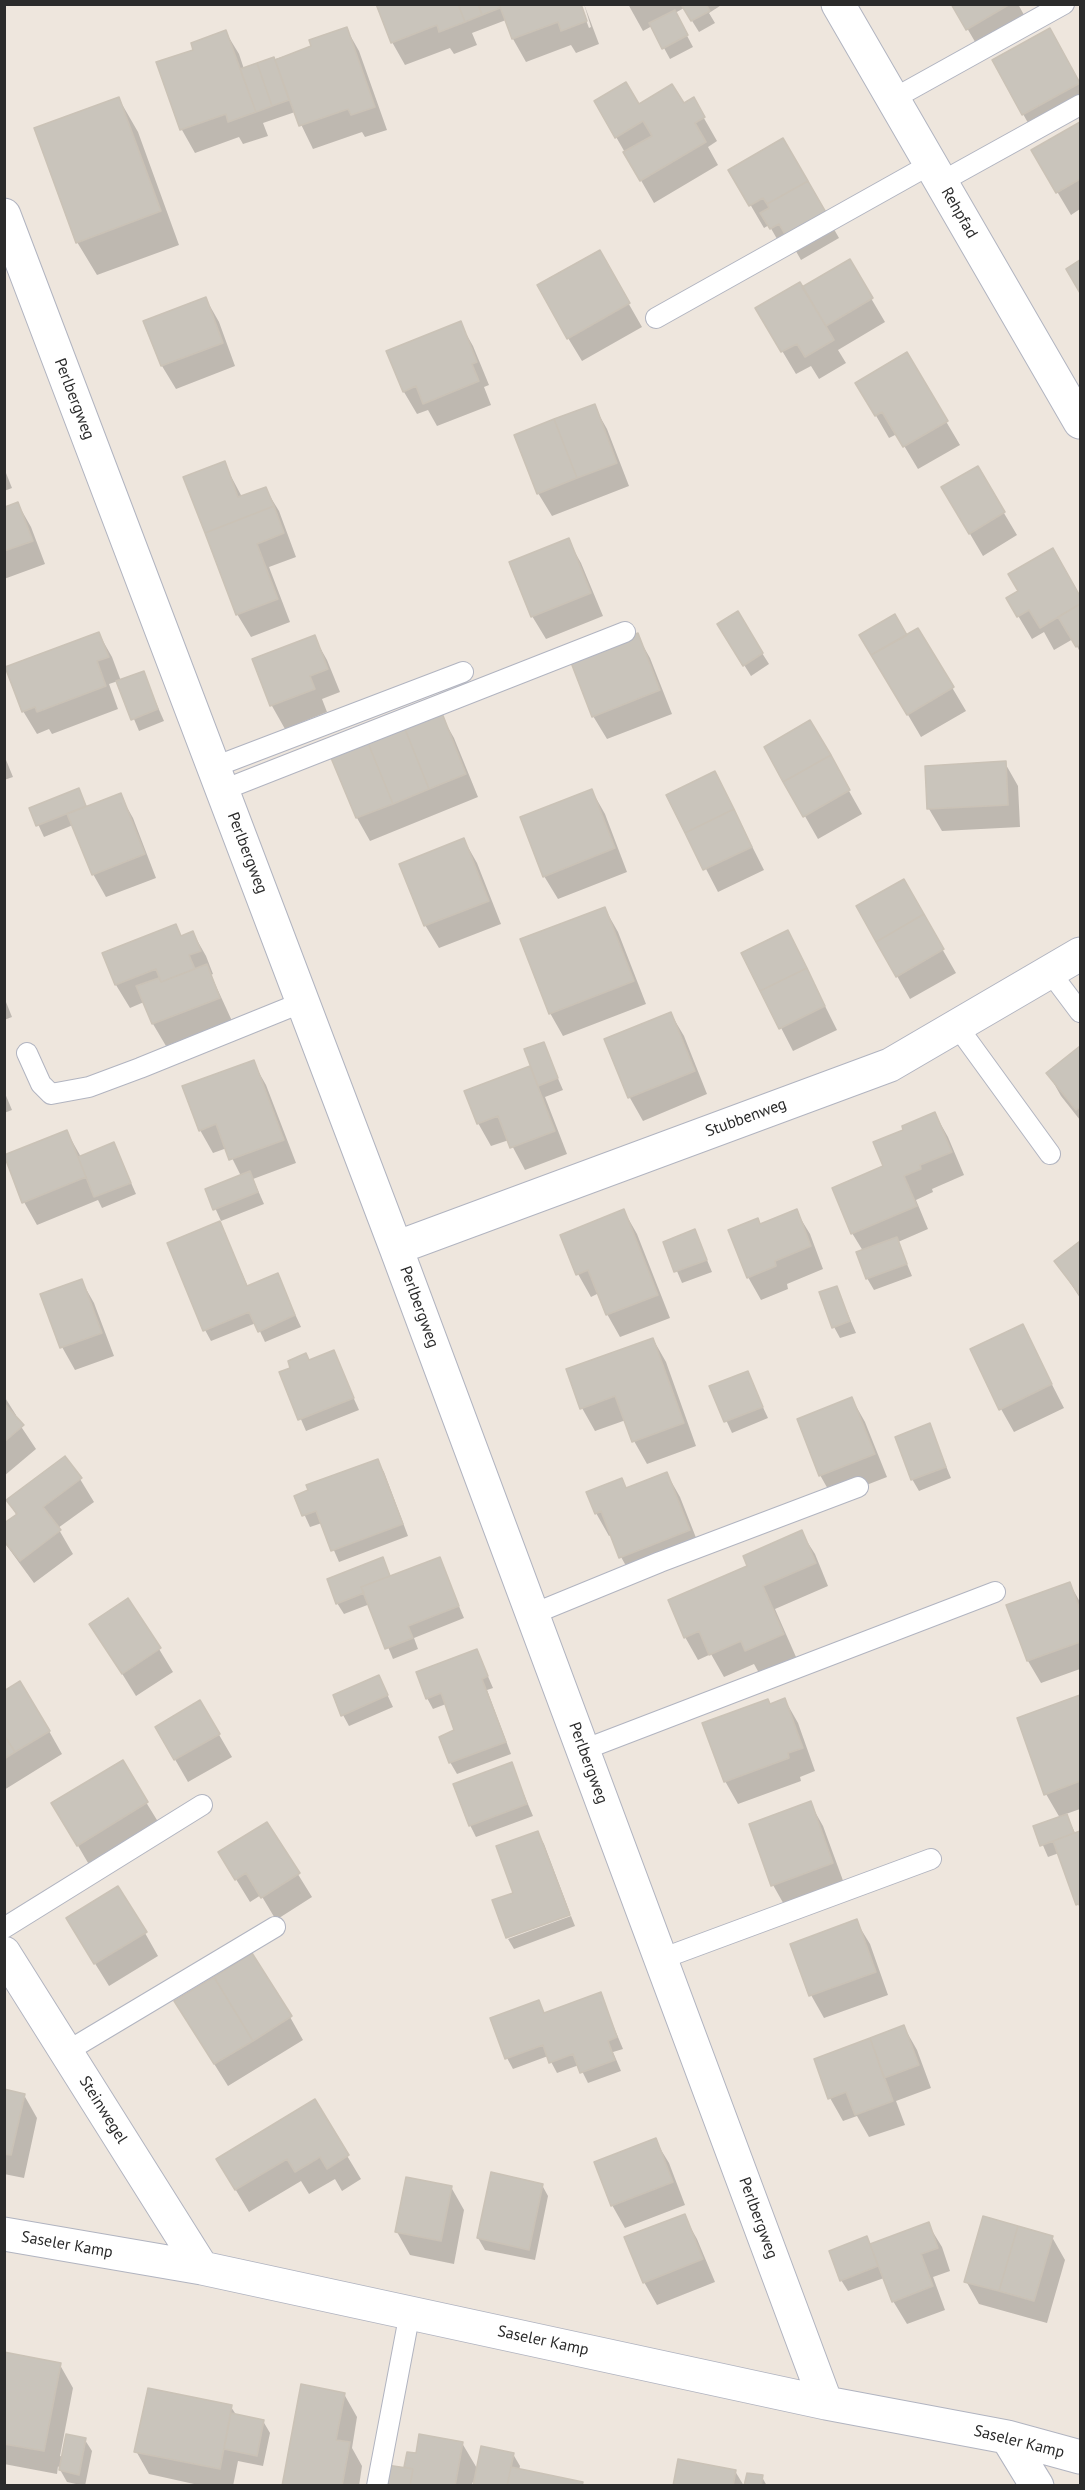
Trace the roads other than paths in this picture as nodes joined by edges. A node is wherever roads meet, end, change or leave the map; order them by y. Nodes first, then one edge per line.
1 (838, 4) edge
2 (1064, 4) edge
3 (893, 99) junction
4 (1080, 105) edge
5 (936, 173) junction
6 (4, 215) edge
7 (656, 318) dead end
8 (1080, 422) edge
9 (625, 632) dead end
10 (463, 672) dead end
11 (219, 778) junction
12 (1080, 954) edge
13 (1050, 972) junction
14 (303, 1002) junction
15 (1080, 1012) edge
16 (957, 1026) junction
17 (27, 1053) dead end
18 (1050, 1154) dead end
19 (396, 1248) junction
20 (858, 1487) dead end
21 (995, 1593) dead end
22 (533, 1614) junction
23 (583, 1750) junction
24 (202, 1804) dead end
25 (931, 1859) dead end
26 (275, 1927) dead end
27 (4, 1928) edge
28 (4, 1953) edge
29 (661, 1959) junction
30 (66, 2052) junction
31 (4, 2234) edge
32 (202, 2268) junction
33 (410, 2312) junction
34 (826, 2403) junction
35 (1006, 2437) junction
36 (1080, 2457) edge
37 (377, 2486) edge
38 (1037, 2486) edge

1 - 3 street, Rehpfad
2 - 3 lane
3 - 5 street, Rehpfad
4 - 5 lane
5 - 7 lane
5 - 8 street, Rehpfad
6 - 11 street, Perlbergweg
9 - 11 lane
10 - 11 lane
11 - 14 street, Perlbergweg
12 - 13 street, Stubbenweg
13 - 15 lane
13 - 16 street, Stubbenweg
14 - 17 lane
14 - 19 street, Perlbergweg
16 - 18 lane
16 - 19 street, Stubbenweg
19 - 22 street, Perlbergweg
20 - 22 lane
21 - 23 lane
22 - 23 street, Perlbergweg
23 - 29 street, Perlbergweg
24 - 27 lane
25 - 29 lane
26 - 30 lane
28 - 30 street, Steinwegel
29 - 34 street, Perlbergweg
30 - 32 street, Steinwegel
31 - 32 street, Saseler Kamp
32 - 33 street, Saseler Kamp
33 - 34 street, Saseler Kamp
33 - 37 lane
34 - 35 street, Saseler Kamp
35 - 36 street, Saseler Kamp
35 - 38 street

